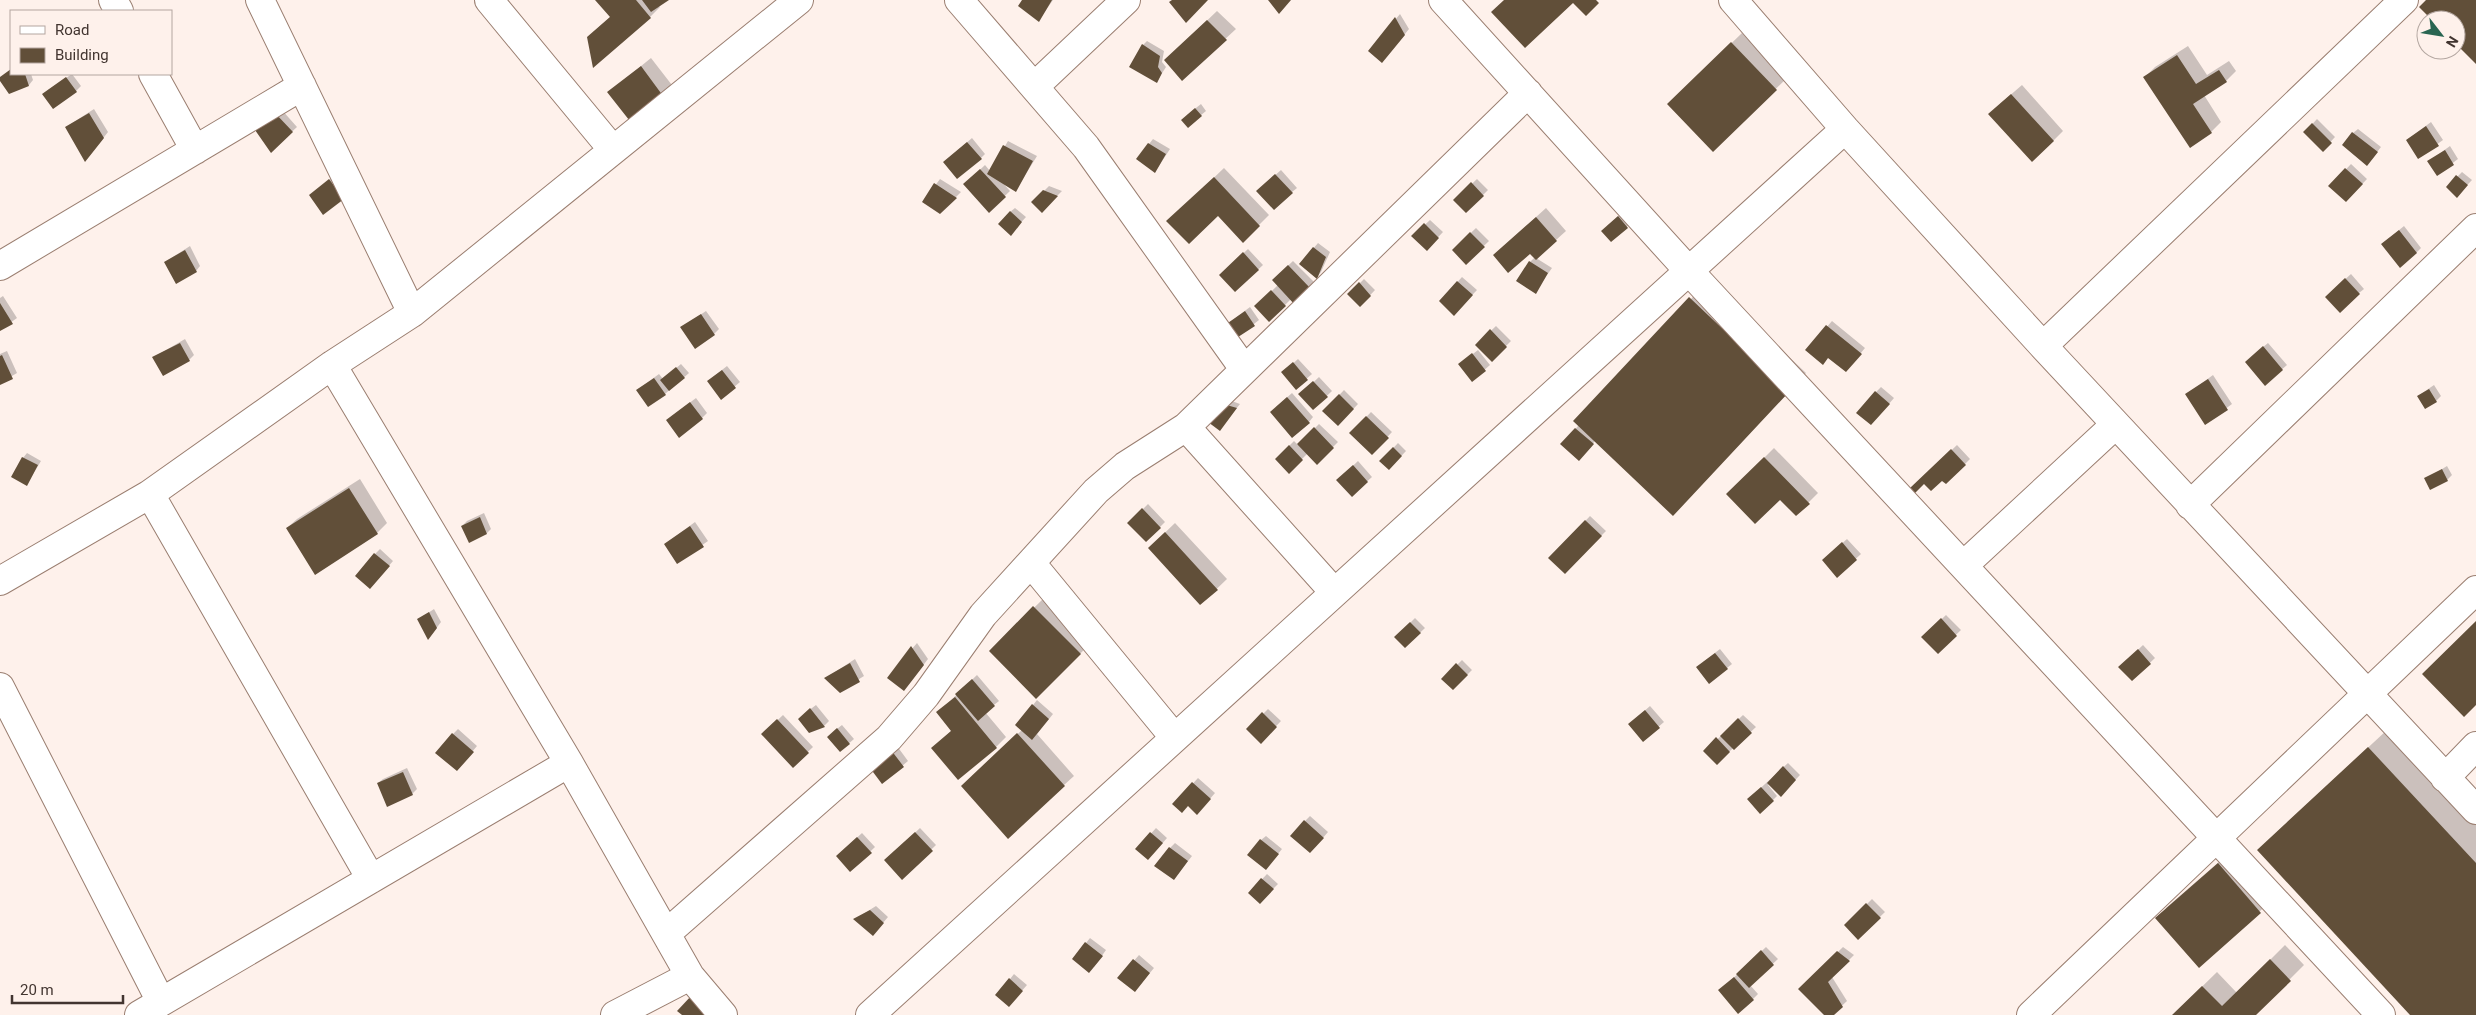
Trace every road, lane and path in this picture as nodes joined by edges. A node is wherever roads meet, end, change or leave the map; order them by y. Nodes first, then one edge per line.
1 (260, 0) edge
2 (489, 0) edge
3 (959, 0) edge
4 (1126, 0) edge
5 (1443, 0) edge
6 (1733, 0) edge
7 (2404, 0) edge
8 (792, 2) edge
9 (154, 75) edge
10 (302, 86) junction
11 (1034, 87) junction
12 (1528, 93) junction
13 (1844, 129) junction
14 (195, 150) junction
15 (613, 150) junction
16 (2476, 228) edge
17 (0, 266) edge
18 (1688, 270) junction
19 (412, 313) junction
20 (2043, 346) junction
21 (332, 365) junction
22 (1244, 369) junction
23 (2115, 425) junction
24 (1186, 427) junction
25 (150, 494) junction
26 (2190, 505) junction
27 (1031, 563) junction
28 (1964, 565) junction
29 (0, 581) edge
30 (2476, 590) edge
31 (1334, 592) junction
32 (0, 687) edge
33 (2367, 694) junction
34 (1174, 737) junction
35 (2476, 746) edge
36 (569, 762) junction
37 (2445, 778) junction
38 (2476, 810) edge
39 (2217, 837) junction
40 (371, 879) junction
41 (667, 933) junction
42 (690, 976) junction
43 (150, 1008) edge
44 (615, 1015) edge
45 (723, 1015) edge
46 (870, 1015) edge
47 (2031, 1015) edge
48 (2381, 1015) edge

1 - 10 street
2 - 15 street
3 - 11 street
4 - 11 street
5 - 12 street
6 - 13 street
7 - 20 street
8 - 15 street
9 - 14 street
10 - 14 street
10 - 19 street
11 - 22 street
12 - 18 street
12 - 22 street
13 - 18 street
13 - 20 street
14 - 17 street
15 - 19 street
16 - 26 street
18 - 28 street
18 - 31 street
19 - 21 street
20 - 23 street
21 - 25 street
21 - 36 street
22 - 24 street
23 - 26 street
23 - 28 street
24 - 27 street
24 - 31 street
25 - 29 street
25 - 40 street
26 - 33 street
27 - 34 street
27 - 41 street
28 - 39 street
30 - 33 street
31 - 34 street
32 - 43 street
33 - 37 street
33 - 39 street
34 - 46 street
35 - 37 street
36 - 40 street
36 - 41 street
37 - 38 street
39 - 47 street
39 - 48 street
40 - 43 street
41 - 42 street
42 - 44 street
42 - 45 street

